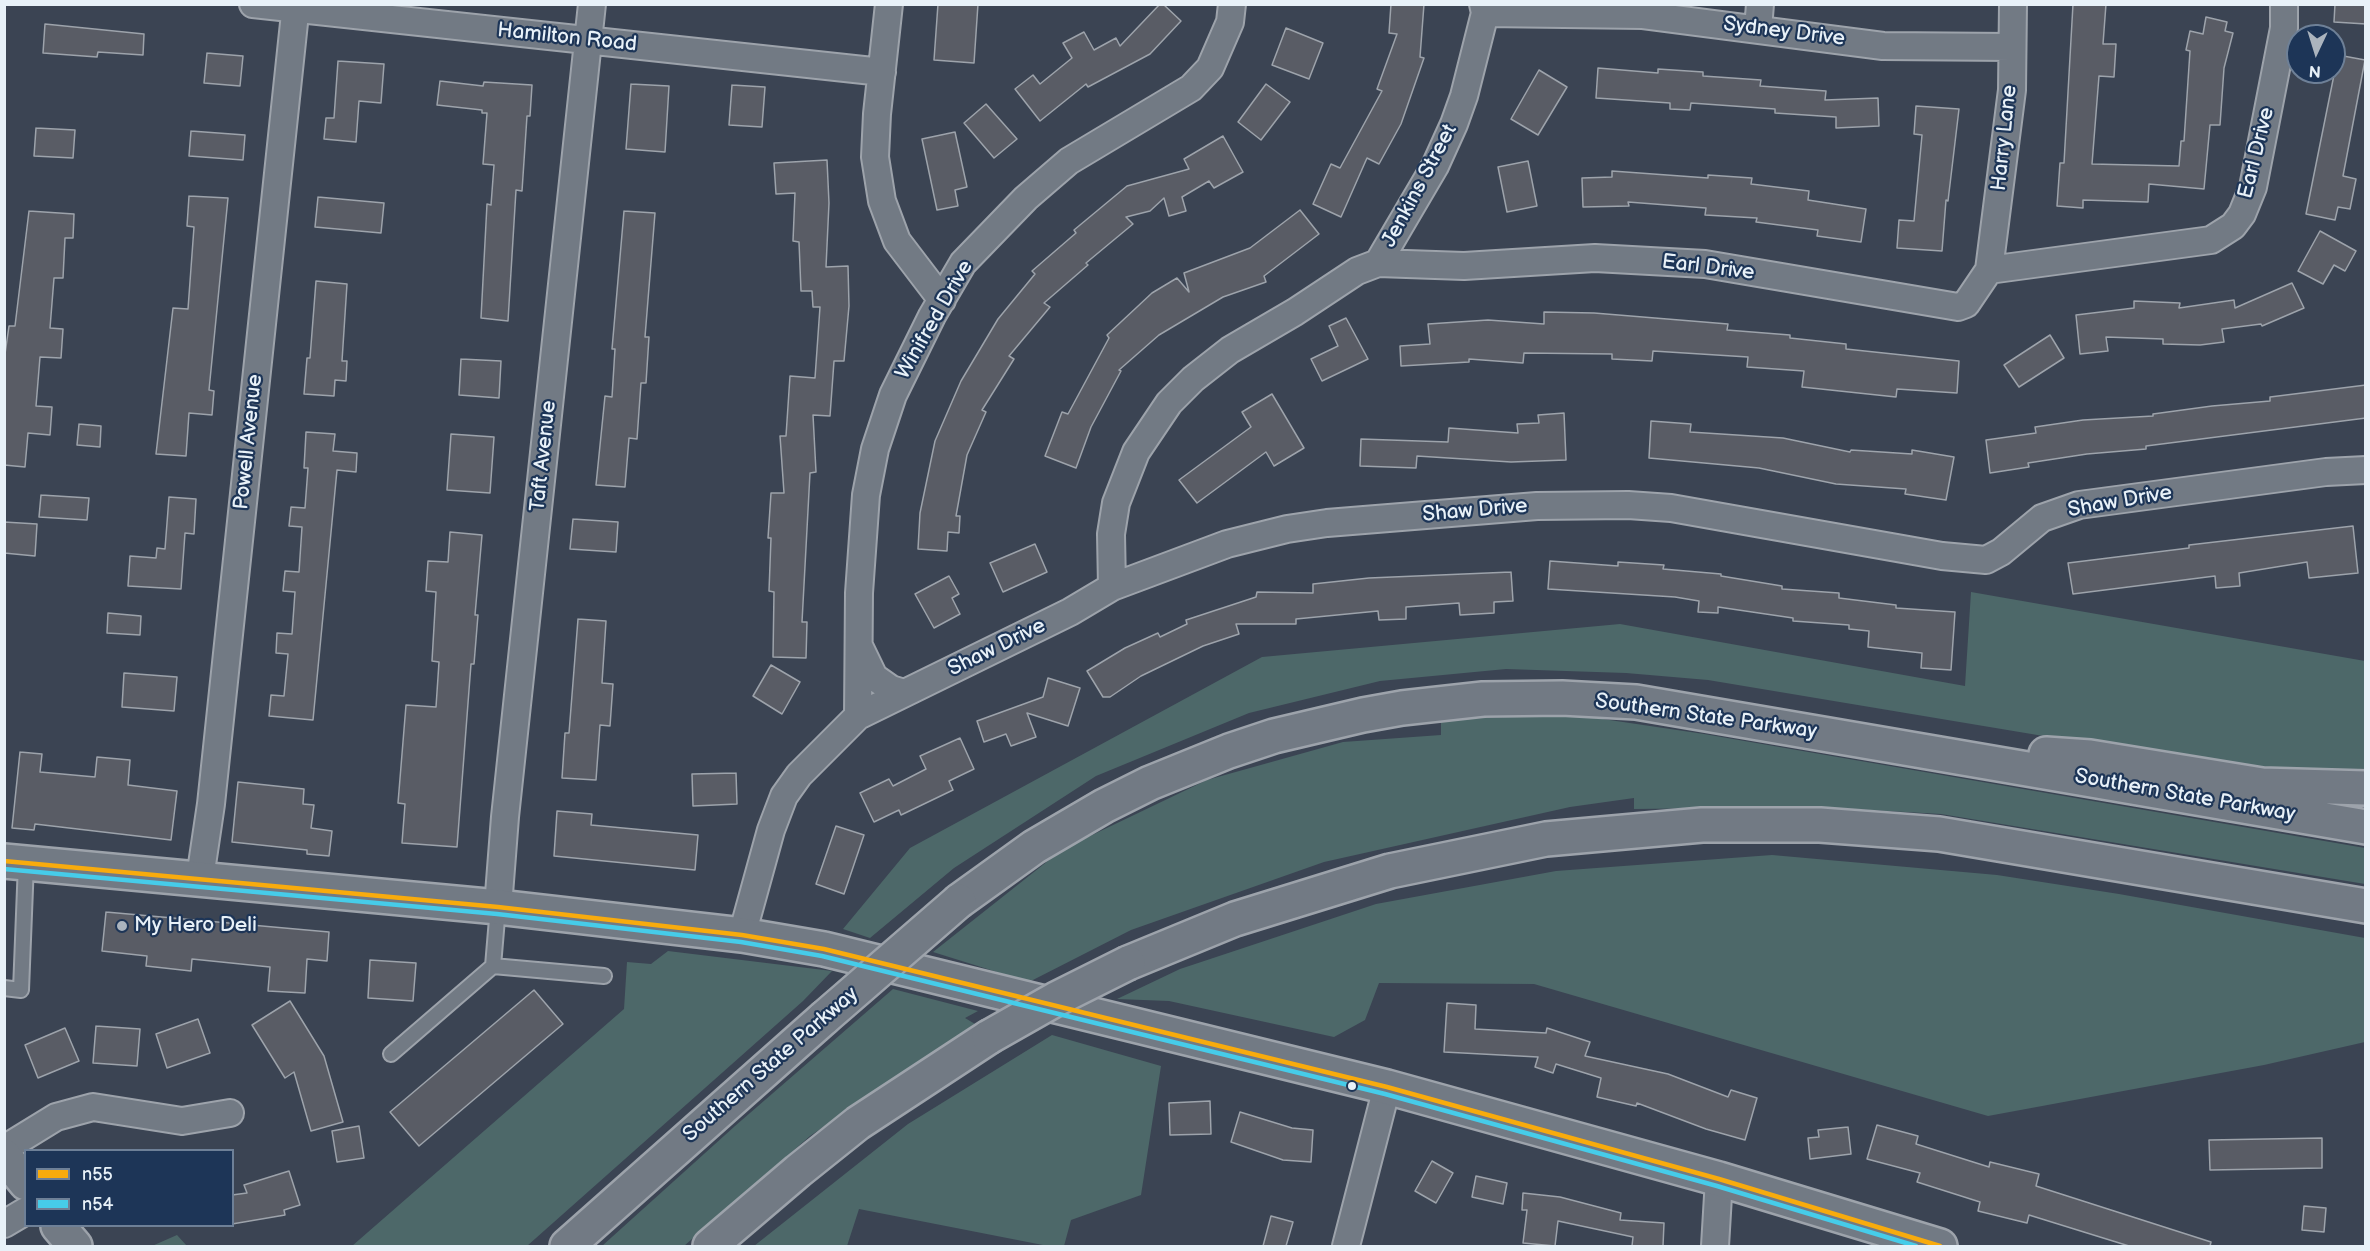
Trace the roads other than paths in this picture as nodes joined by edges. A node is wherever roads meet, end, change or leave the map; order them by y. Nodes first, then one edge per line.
1 (253, 4) edge
2 (592, 4) edge
3 (890, 4) edge
4 (1232, 4) edge
5 (2013, 4) edge
6 (2284, 4) edge
7 (296, 6) edge
8 (1484, 9) edge
9 (1759, 17) edge
10 (589, 40) junction
11 (2012, 47) junction
12 (882, 72) junction
13 (1378, 263) junction
14 (1989, 270) junction
15 (942, 300) junction
16 (2366, 470) edge
17 (1112, 587) junction
18 (858, 645) junction
19 (904, 693) junction
20 (858, 716) junction
21 (1897, 747) junction
22 (2366, 788) edge
23 (2366, 827) edge
24 (15, 862) edge
25 (200, 879) junction
26 (2366, 906) edge
27 (498, 907) junction
28 (742, 935) junction
29 (493, 966) junction
30 (604, 976) dead end
31 (4, 988) edge
32 (391, 1054) dead end
33 (1387, 1087) junction
34 (230, 1113) dead end
35 (4, 1149) edge
36 (4, 1156) edge
37 (1719, 1179) junction
38 (24, 1181) edge
39 (24, 1212) edge
40 (4, 1224) edge
41 (59, 1227) edge
42 (75, 1246) edge
43 (567, 1246) edge
44 (710, 1246) edge
45 (1346, 1246) edge
46 (1715, 1246) edge
47 (1940, 1246) edge

1 - 7 street, Hamilton Road
2 - 10 street, Taft Avenue
3 - 12 street
4 - 15 street, Winifred Drive
5 - 11 street, Harry Lane
6 - 14 street, Earl Drive
7 - 10 street, Hamilton Road
7 - 25 street, Powell Avenue
8 - 9 street, Sydney Drive
8 - 13 street, Jenkins Street
9 - 11 street, Sydney Drive
10 - 12 street, Hamilton Road
10 - 27 street, Taft Avenue
11 - 14 street, Harry Lane
12 - 15 street
13 - 14 street, Earl Drive
13 - 17 street, Earl Drive
15 - 18 street, Winifred Drive
16 - 17 street, Shaw Drive
17 - 19 street, Shaw Drive
18 - 19 street
18 - 20 street, Winifred Drive
19 - 20 street, Shaw Drive
20 - 28 street, Shaw Drive
21 - 22 main road
21 - 23 main road, Southern State Parkway
21 - 43 main road, Southern State Parkway, bridge
24 - 25 main road
24 - 31 lane
25 - 27 main road
26 - 44 main road, bridge
27 - 28 main road
27 - 29 lane
28 - 33 main road
29 - 30 lane
29 - 32 lane
33 - 37 main road
33 - 45 street
34 - 35 street
36 - 38 main road
37 - 46 street
37 - 47 main road
39 - 40 street
41 - 42 main road

